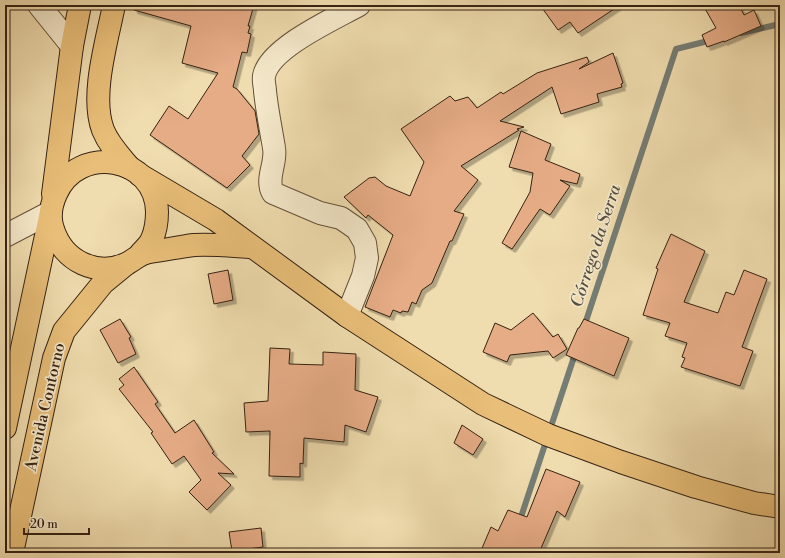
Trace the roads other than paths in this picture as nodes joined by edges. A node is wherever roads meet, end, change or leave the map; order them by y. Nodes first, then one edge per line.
1 (39, 5) edge
2 (80, 5) edge
3 (114, 5) edge
4 (359, 5) edge
5 (72, 46) junction
6 (135, 171) junction
7 (52, 207) junction
8 (5, 236) edge
9 (252, 247) junction
10 (135, 258) junction
11 (347, 316) junction
12 (5, 428) edge
13 (780, 507) edge
14 (12, 553) edge

1 - 5 street
2 - 5 main road
3 - 6 main road
4 - 11 street
5 - 7 main road
6 - 7 main road
6 - 9 main road
6 - 10 main road
7 - 8 street
7 - 10 main road
7 - 12 main road
9 - 10 main road
9 - 11 main road
10 - 14 main road, Avenida Contorno
11 - 13 main road

